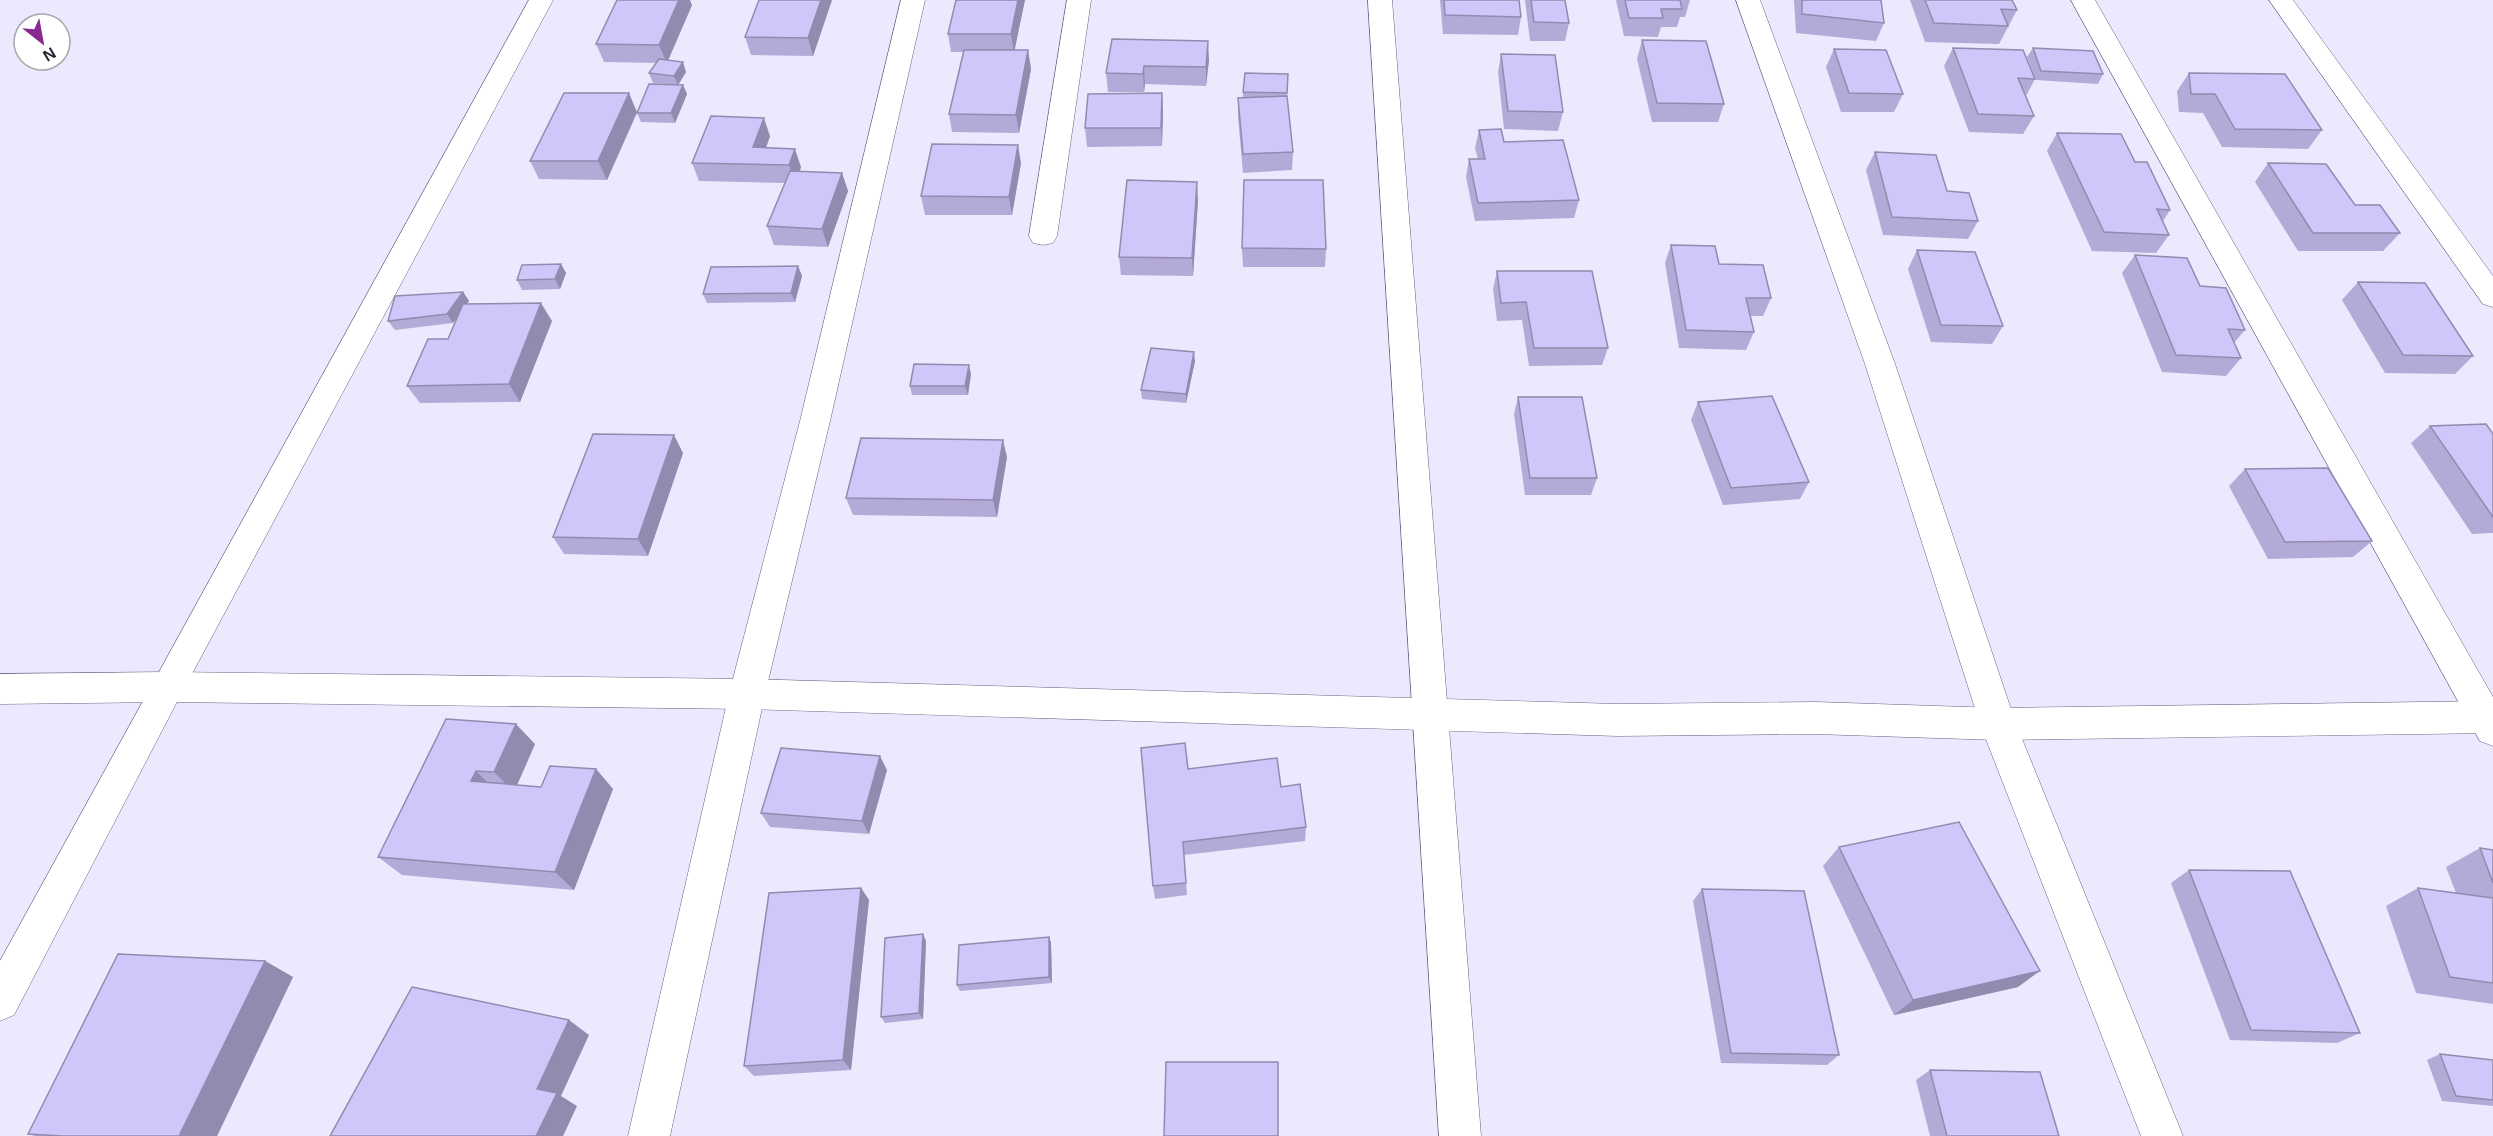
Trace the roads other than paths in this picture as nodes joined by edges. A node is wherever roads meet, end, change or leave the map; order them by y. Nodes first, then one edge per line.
1 (541, 0) edge
2 (913, 0) edge
3 (1078, 0) edge
4 (1380, 0) edge
5 (1748, 0) edge
6 (2083, 0) edge
7 (2281, 0) edge
8 (1044, 236) dead end
9 (2493, 297) edge
10 (167, 687) junction
11 (0, 689) edge
12 (747, 694) junction
13 (1431, 716) junction
14 (2491, 721) edge
15 (1998, 724) junction
16 (0, 1001) edge
17 (649, 1136) edge
18 (1461, 1136) edge
19 (2162, 1136) edge

1 - 10 street
2 - 12 street
3 - 8 street
4 - 13 street
5 - 15 street
6 - 14 street
7 - 9 street
10 - 11 street
10 - 12 street
10 - 16 street
12 - 13 street
12 - 17 street
13 - 15 street
13 - 18 street
14 - 15 street
15 - 19 street

